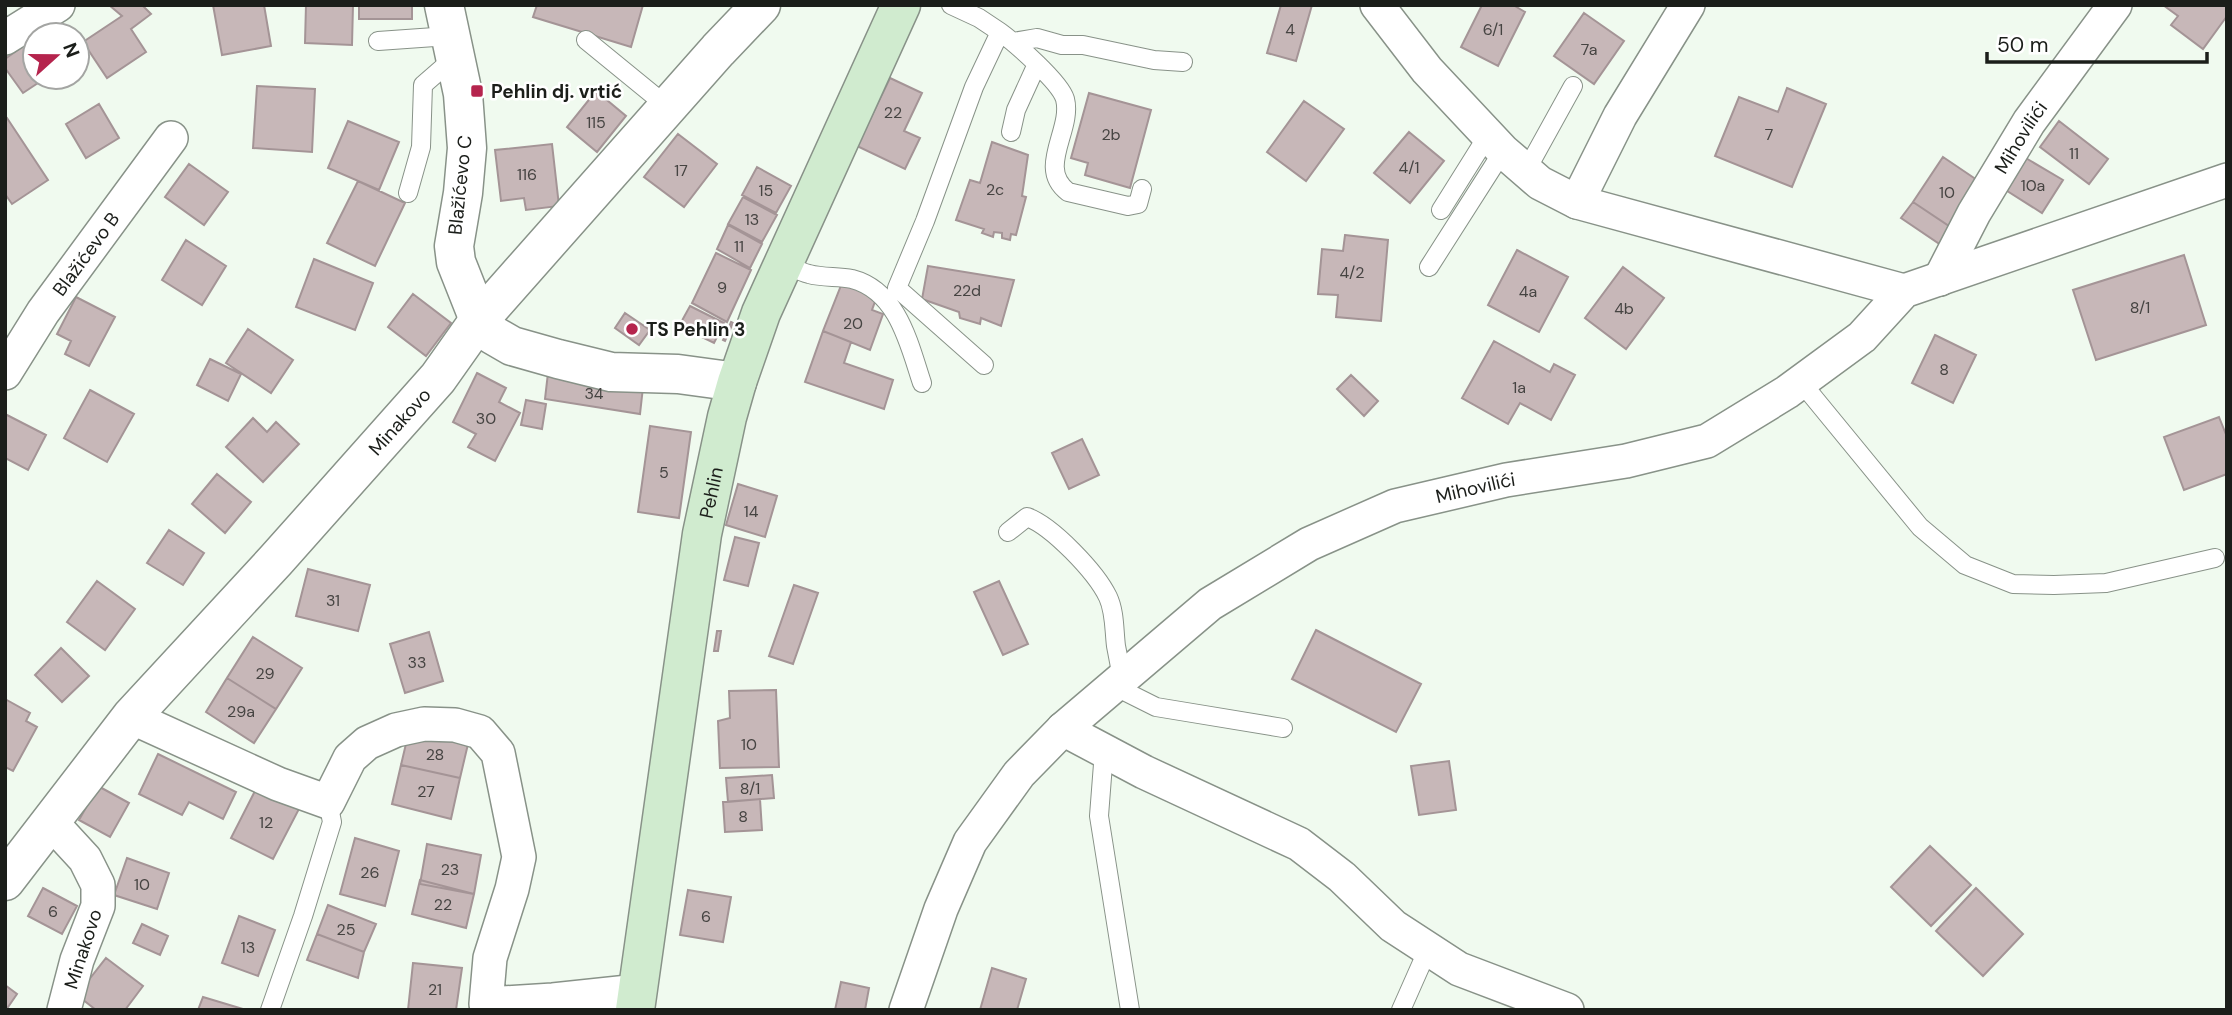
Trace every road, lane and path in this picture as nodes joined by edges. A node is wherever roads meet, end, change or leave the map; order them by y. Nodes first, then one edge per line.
1 (58, 5) edge
2 (901, 5) edge
3 (951, 5) edge
4 (1377, 5) edge
5 (1688, 5) edge
6 (2115, 5) edge
7 (753, 8) edge
8 (449, 33) edge
9 (1007, 37) junction
10 (5, 38) edge
11 (586, 40) dead end
12 (378, 41) dead end
13 (1183, 62) dead end
14 (1037, 64) junction
15 (1573, 86) dead end
16 (668, 107) junction
17 (1011, 132) dead end
18 (171, 138) dead end
19 (1505, 153) junction
20 (2227, 180) edge
21 (1142, 189) dead end
22 (408, 193) dead end
23 (1577, 202) junction
24 (1441, 211) dead end
25 (783, 263) junction
26 (1429, 267) dead end
27 (1940, 279) junction
28 (1904, 291) junction
29 (479, 320) junction
30 (984, 365) dead end
31 (5, 373) edge
32 (737, 382) junction
33 (1801, 382) junction
34 (922, 383) dead end
35 (1008, 532) dead end
36 (2215, 558) dead end
37 (1118, 682) junction
38 (131, 717) junction
39 (1283, 728) dead end
40 (1063, 729) junction
41 (1104, 751) junction
42 (328, 802) junction
43 (50, 821) junction
44 (5, 881) edge
45 (1427, 949) junction
46 (637, 1000) edge
47 (486, 1007) edge
48 (64, 1010) edge
49 (270, 1010) edge
50 (906, 1010) edge
51 (1130, 1010) edge
52 (1401, 1010) edge
53 (1567, 1010) edge

1 - 10 street
2 - 25 main road, Pehlin
3 - 9 lane
4 - 19 street
5 - 23 street
6 - 27 street, Mihovilići
7 - 16 street
8 - 12 lane
8 - 22 lane
8 - 29 street, Blažićevo C
9 - 13 lane
9 - 14 lane
9 - 30 lane
11 - 16 lane
14 - 17 lane
14 - 21 lane
15 - 19 lane
16 - 29 street
18 - 31 street, Blažićevo B
19 - 23 street
19 - 24 lane
19 - 26 lane
20 - 27 street, Mihovilići
23 - 28 street
25 - 32 main road, Pehlin
25 - 34 lane
27 - 28 street, Mihovilići
28 - 33 street, Mihovilići
29 - 32 street
29 - 38 street, Minakovo
32 - 46 main road, Pehlin
33 - 36 lane
33 - 37 street, Mihovilići
35 - 37 lane
37 - 39 lane
37 - 40 street, Mihovilići
38 - 42 street
38 - 43 street, Minakovo
40 - 41 street
40 - 50 street
41 - 45 street
41 - 51 lane
42 - 47 street
42 - 49 lane
43 - 44 street, Minakovo
43 - 48 street, Minakovo
45 - 52 lane
45 - 53 street
46 - 47 street

